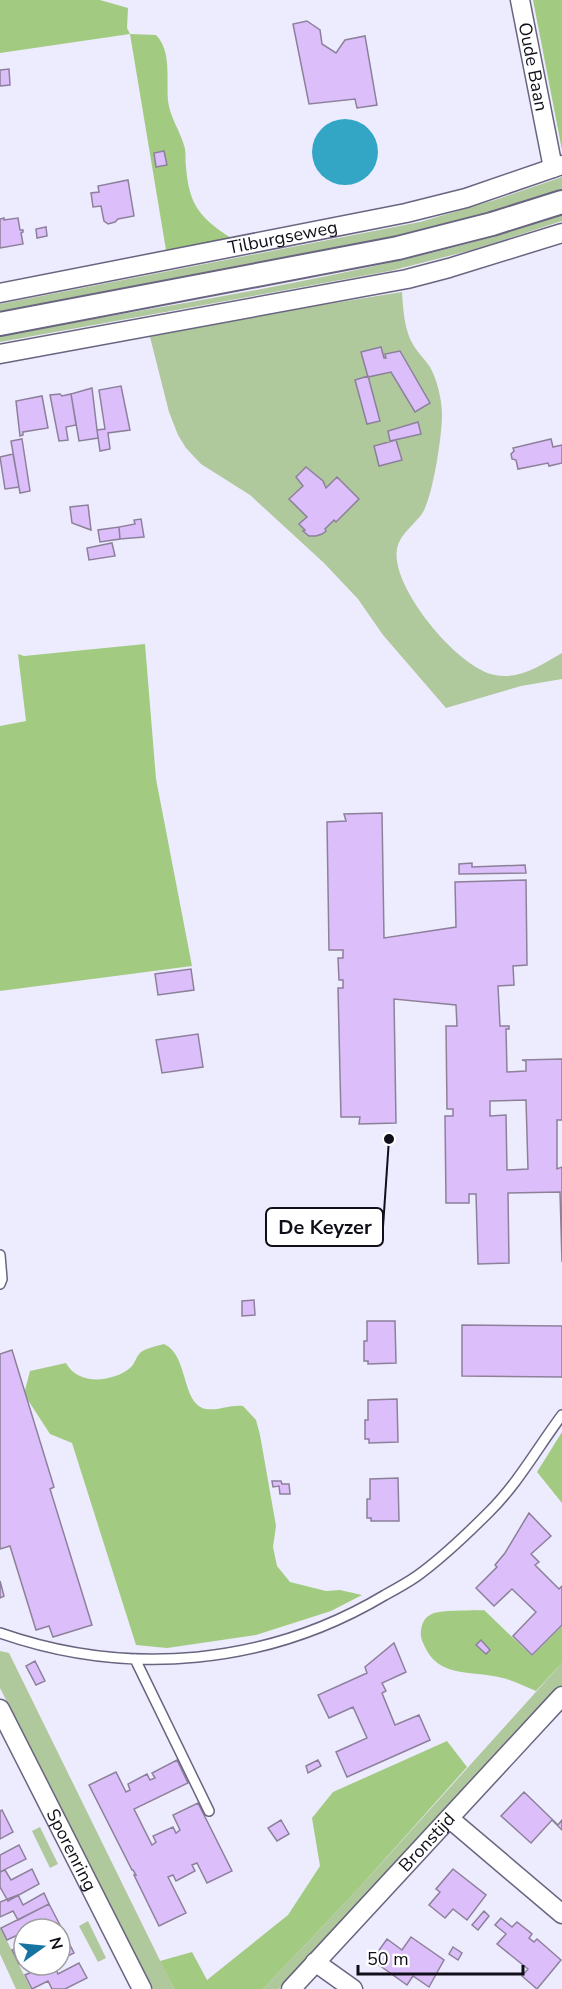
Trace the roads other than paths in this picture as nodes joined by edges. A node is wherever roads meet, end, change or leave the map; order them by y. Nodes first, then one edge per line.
1 (520, 0) edge
2 (558, 167) edge
3 (562, 202) edge
4 (562, 233) edge
5 (0, 293) edge
6 (0, 324) edge
7 (0, 354) edge
8 (0, 1255) edge
9 (0, 1284) edge
10 (562, 1415) edge
11 (0, 1633) edge
12 (135, 1659) junction
13 (562, 1696) edge
14 (0, 1709) edge
15 (209, 1810) dead end
16 (450, 1819) junction
17 (562, 1914) edge
18 (315, 1962) junction
19 (142, 1989) edge
20 (291, 1989) edge
21 (353, 1989) edge

1 - 2 street, Oude Baan
2 - 5 street, Tilburgseweg
3 - 6 street, Tilburgseweg
4 - 7 street
8 - 9 lane
10 - 12 lane
11 - 12 lane
12 - 15 lane
13 - 16 street, Bronstijd
14 - 19 street, Sporenring
16 - 17 street
16 - 18 street, Bronstijd
18 - 20 street, Bronstijd
18 - 21 street

